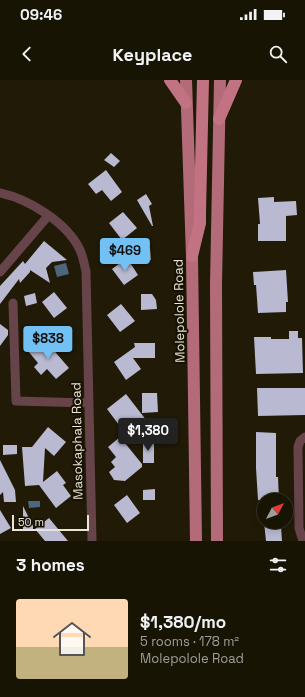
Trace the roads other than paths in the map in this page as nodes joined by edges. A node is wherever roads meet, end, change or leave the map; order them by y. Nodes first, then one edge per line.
1 (170, 80) edge
2 (186, 80) edge
3 (203, 80) edge
4 (220, 80) edge
5 (236, 80) edge
6 (186, 103) junction
7 (219, 119) junction
8 (0, 193) edge
9 (48, 216) junction
10 (192, 256) junction
11 (0, 272) edge
12 (13, 303) dead end
13 (89, 403) junction
14 (305, 437) edge
15 (92, 541) edge
16 (196, 541) edge
17 (217, 541) edge
18 (303, 541) edge

1 - 6 highway
2 - 6 main road, Molepolole Road
3 - 10 highway
4 - 7 main road
5 - 7 highway
6 - 10 main road, Molepolole Road
7 - 17 main road
8 - 9 street, Masokaphala Road
9 - 11 street
9 - 13 street, Masokaphala Road
10 - 16 main road, Molepolole Road
12 - 13 street
13 - 15 street, Masokaphala Road
14 - 18 street

